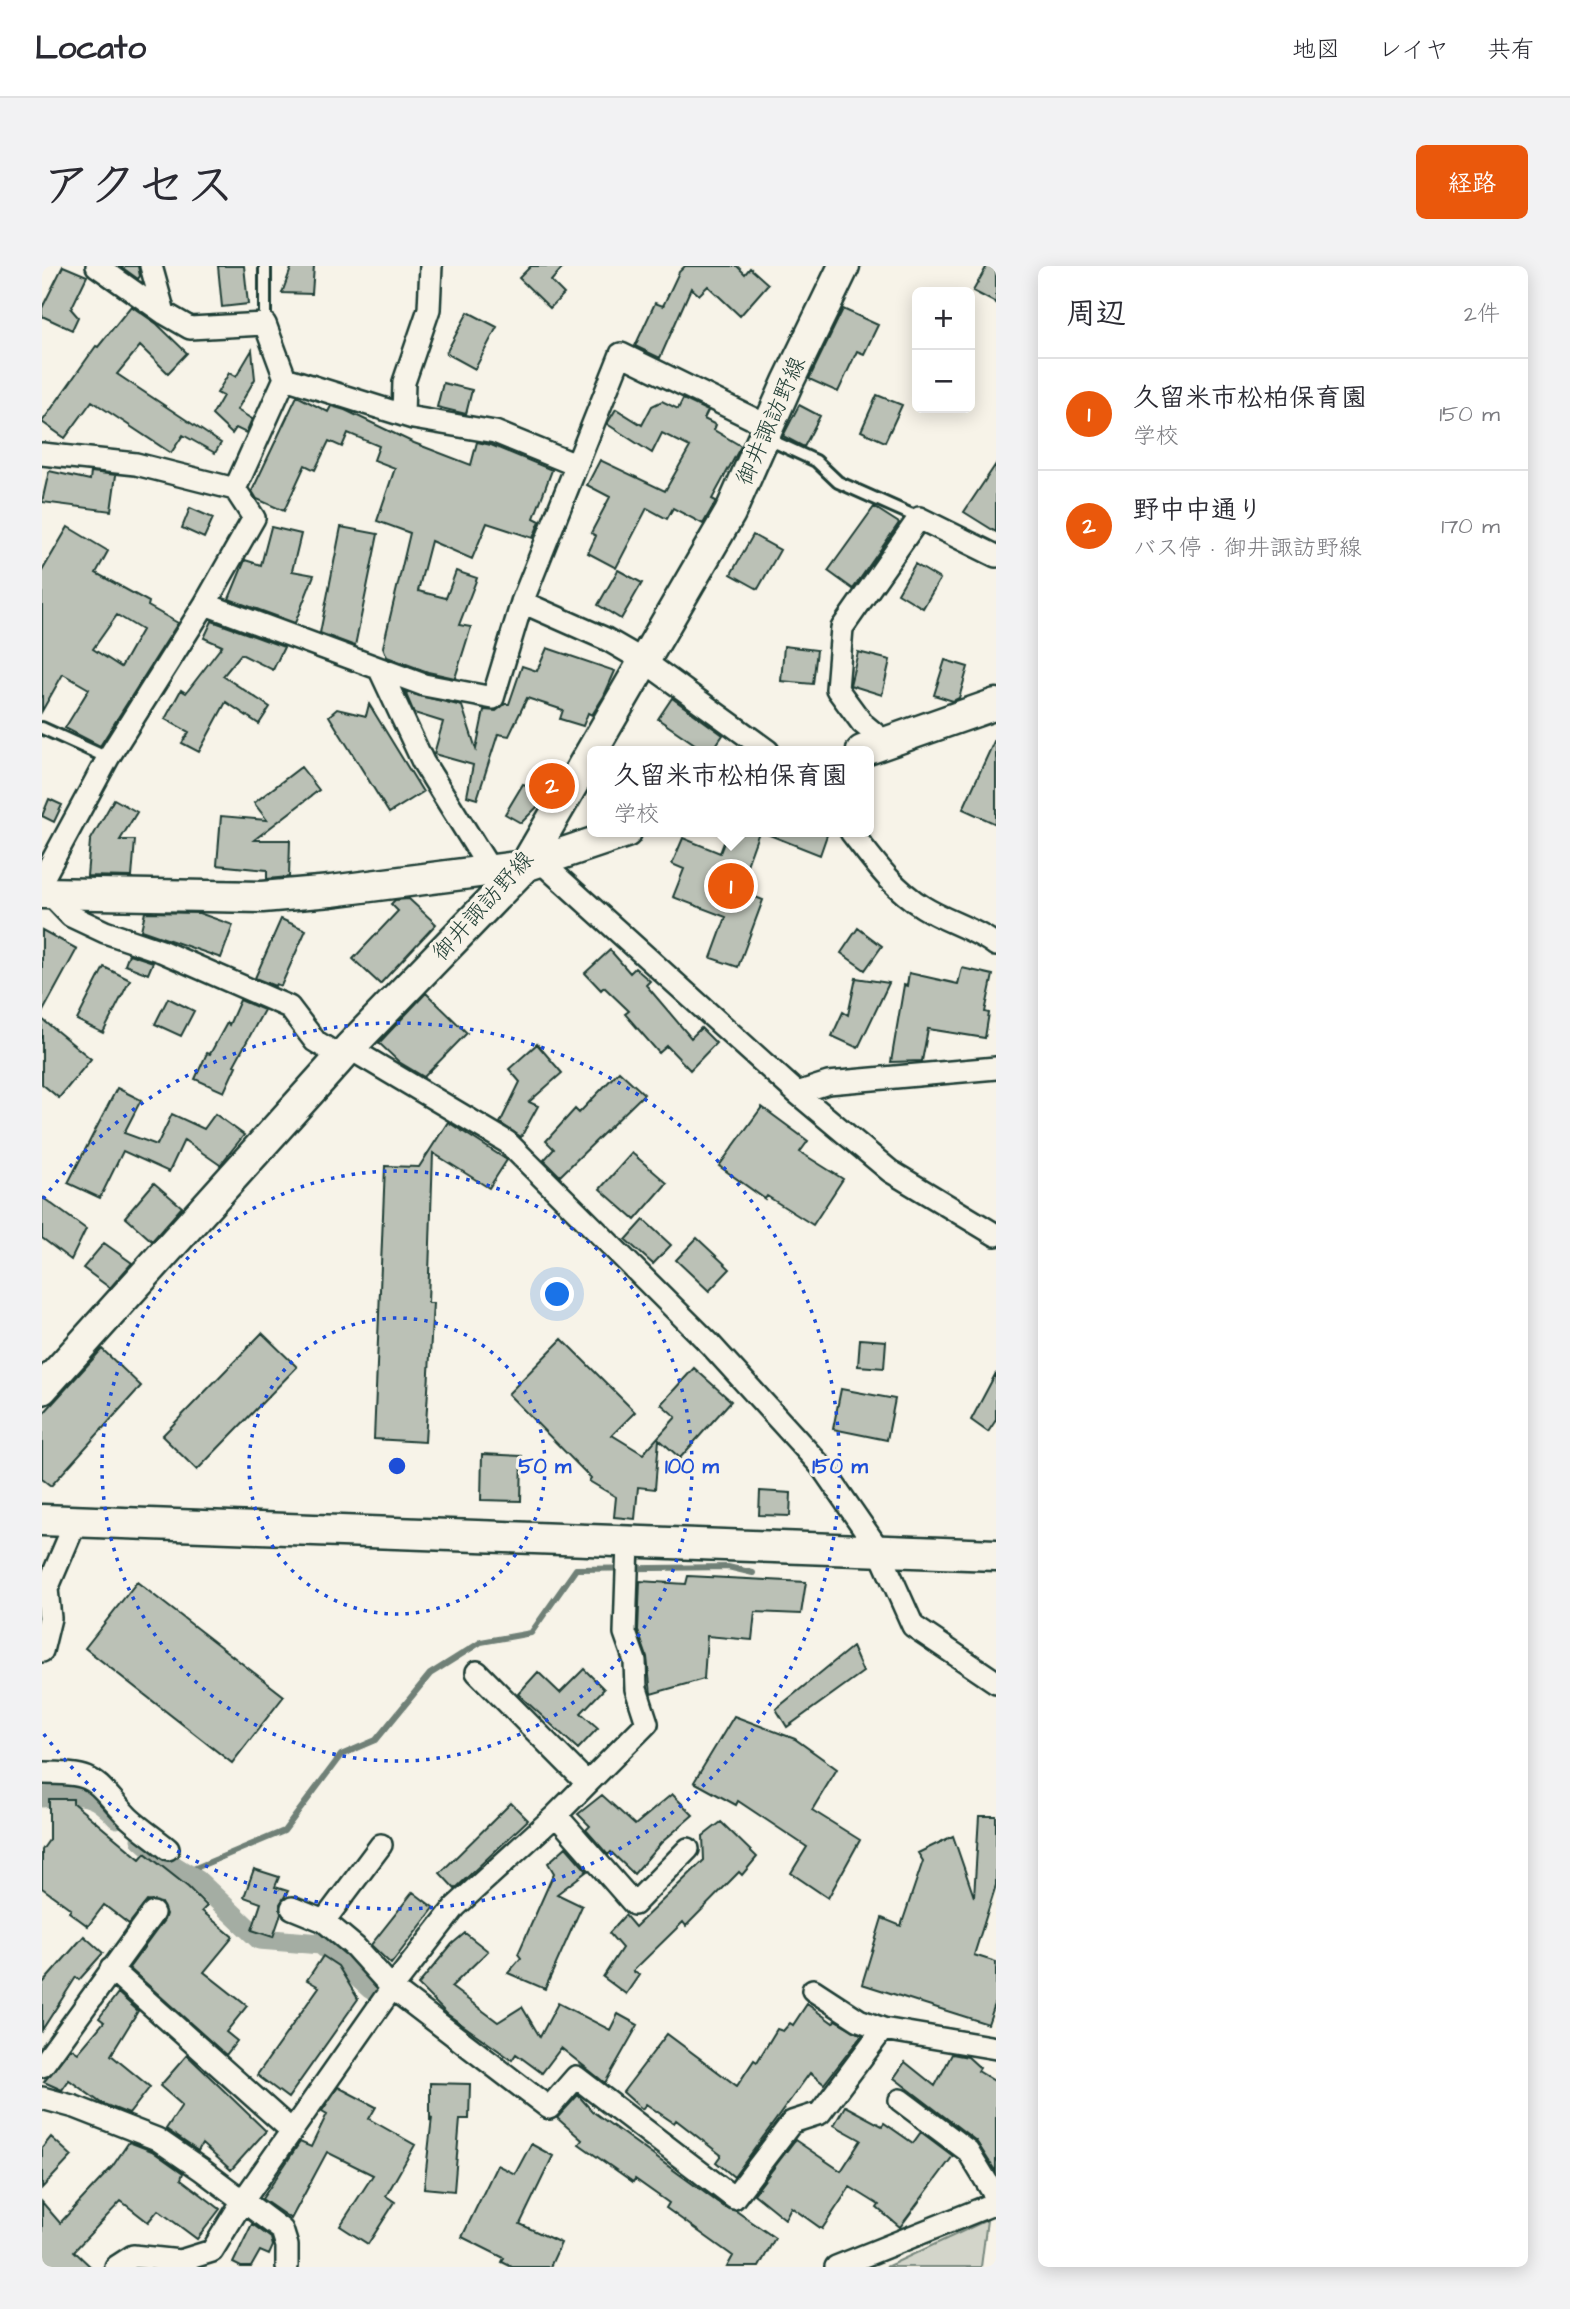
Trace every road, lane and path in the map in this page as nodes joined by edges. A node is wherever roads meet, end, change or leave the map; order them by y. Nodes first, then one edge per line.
1 (97, 266) edge
2 (151, 266) edge
3 (265, 266) edge
4 (431, 266) edge
5 (844, 266) edge
6 (164, 313) junction
7 (265, 324) junction
8 (285, 378) junction
9 (403, 415) junction
10 (766, 431) junction
11 (42, 454) edge
12 (576, 465) junction
13 (235, 488) junction
14 (919, 518) junction
15 (996, 556) edge
16 (522, 602) junction
17 (205, 604) junction
18 (644, 661) junction
19 (380, 670) junction
20 (996, 704) edge
21 (42, 728) edge
22 (597, 746) edge
23 (761, 746) edge
24 (874, 746) edge
25 (874, 747) edge
26 (108, 758) junction
27 (587, 765) edge
28 (611, 837) edge
29 (856, 837) edge
30 (533, 863) junction
31 (491, 871) junction
32 (44, 889) edge
33 (996, 945) edge
34 (345, 1053) junction
35 (996, 1068) edge
36 (797, 1093) junction
37 (996, 1235) edge
38 (42, 1389) edge
39 (42, 1520) edge
40 (76, 1521) junction
41 (628, 1542) junction
42 (879, 1550) junction
43 (996, 1555) edge
44 (42, 1651) edge
45 (477, 1672) dead end
46 (996, 1682) edge
47 (42, 1773) edge
48 (587, 1783) junction
49 (556, 1815) junction
50 (381, 1845) dead end
51 (168, 1849) dead end
52 (688, 1849) dead end
53 (292, 1908) dead end
54 (153, 1913) dead end
55 (324, 1921) junction
56 (111, 1969) junction
57 (393, 1988) junction
58 (813, 1990) dead end
59 (883, 2029) junction
60 (996, 2048) edge
61 (42, 2066) edge
62 (42, 2098) edge
63 (900, 2100) dead end
64 (292, 2131) junction
65 (996, 2200) edge
66 (242, 2202) junction
67 (116, 2267) edge
68 (287, 2267) edge
69 (836, 2267) edge

1 - 6 street
2 - 6 street
3 - 7 lane
4 - 9 street
5 - 10 street, 御井諏訪野線
6 - 7 street
7 - 8 street
8 - 9 street
8 - 13 street
9 - 12 street
10 - 12 street
10 - 14 lane
10 - 18 street, 御井諏訪野線
11 - 13 street
12 - 16 street
13 - 17 street
14 - 15 street
14 - 24 street
16 - 18 street
16 - 19 street
17 - 19 street
17 - 26 street
18 - 22 street, 御井諏訪野線
18 - 23 street
19 - 31 street
20 - 25 street
21 - 26 lane
26 - 32 street
27 - 30 street, 御井諏訪野線
28 - 30 street
29 - 33 street
30 - 31 street
30 - 34 street, 御井諏訪野線
30 - 36 street
31 - 32 street
32 - 34 street
34 - 38 street, 御井諏訪野線
34 - 42 street
35 - 36 street
36 - 37 street
39 - 40 street
40 - 41 street
40 - 44 street
41 - 42 street
41 - 48 street
42 - 43 street
42 - 46 street
45 - 48 street
47 - 51 street
48 - 49 street
49 - 52 street
49 - 57 street
50 - 55 street
53 - 55 street
54 - 56 street
55 - 57 street
56 - 61 street
56 - 64 street
57 - 59 street
57 - 64 street
58 - 59 street
59 - 60 street
62 - 66 street
63 - 65 street
64 - 66 street
65 - 69 street
66 - 67 street
66 - 68 street

